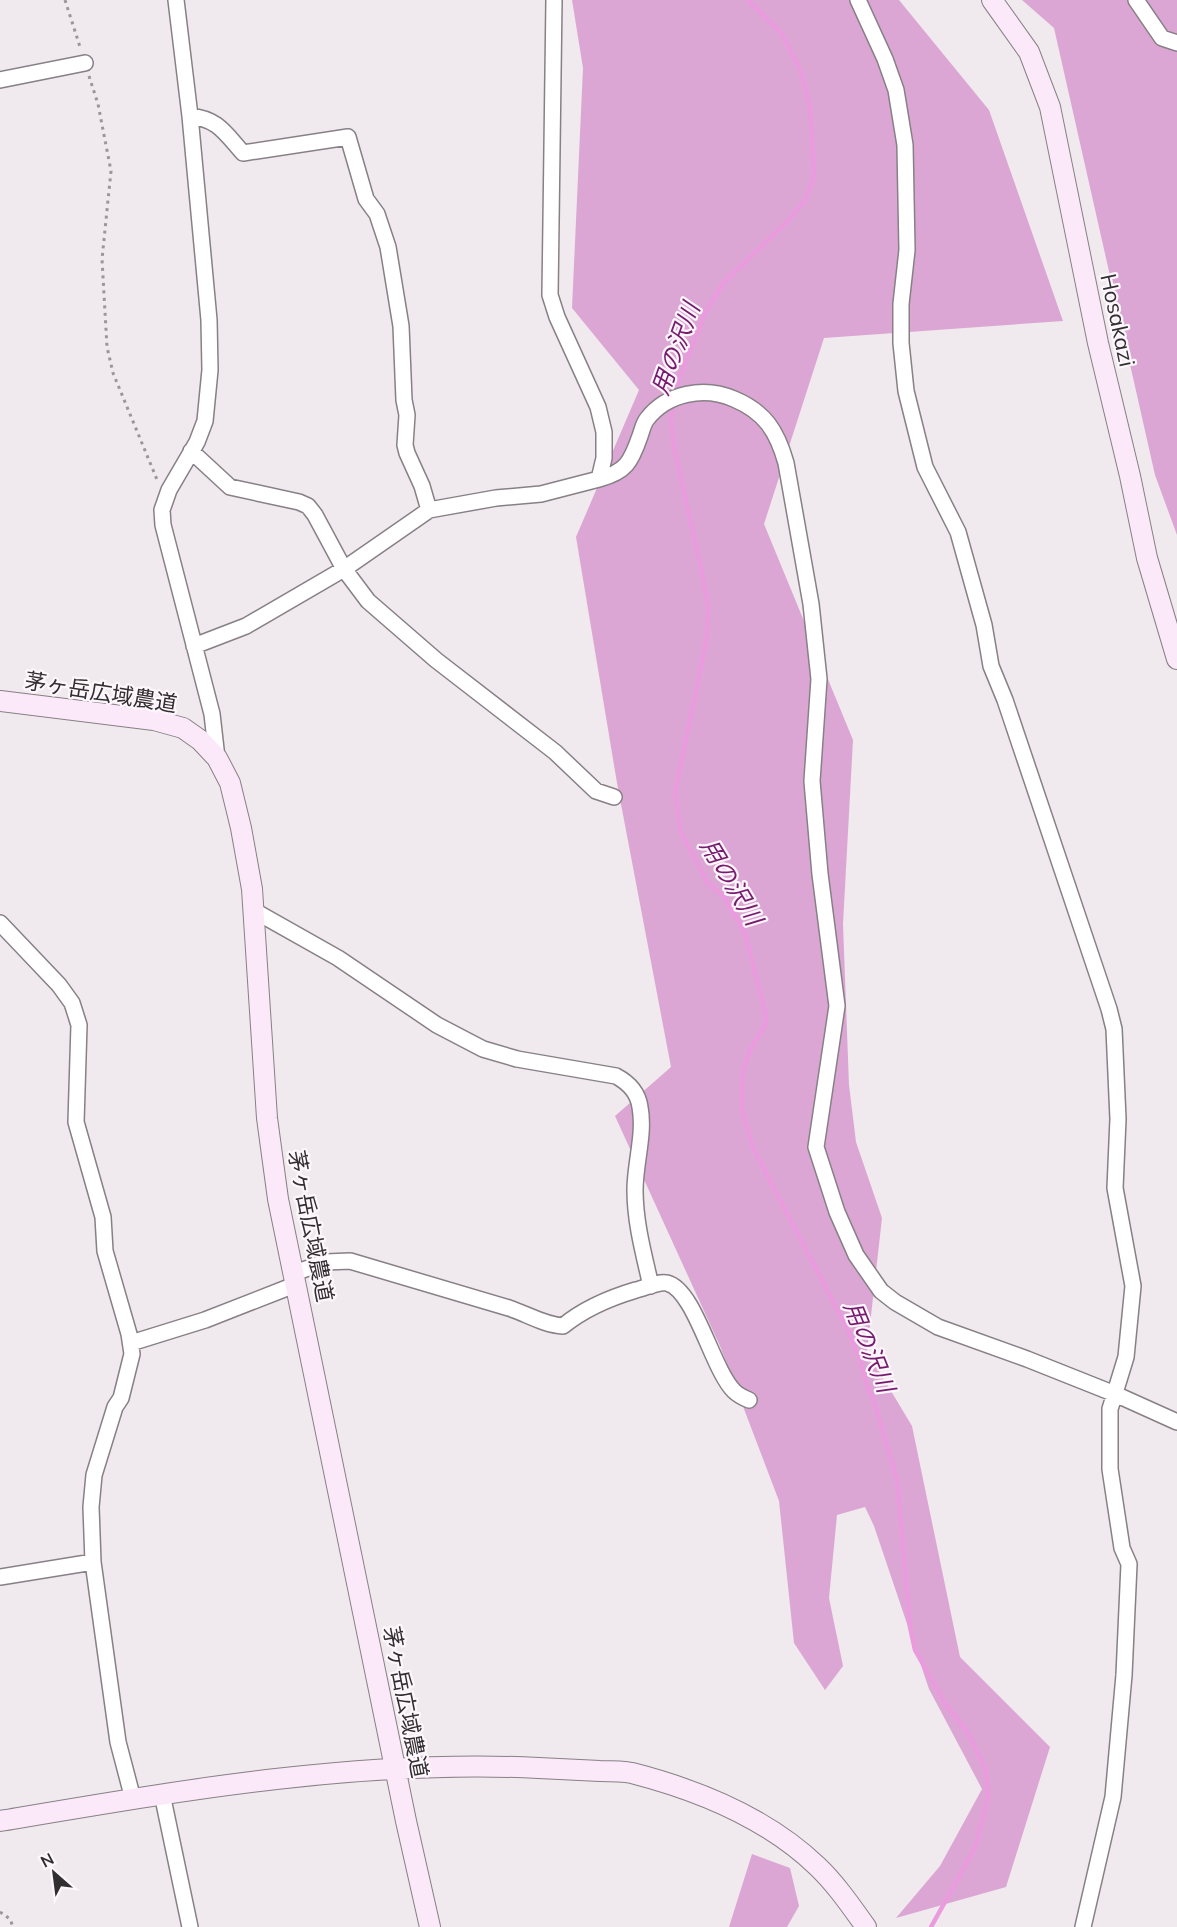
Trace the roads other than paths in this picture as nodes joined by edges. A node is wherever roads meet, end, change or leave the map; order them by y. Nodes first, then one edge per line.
1 (176, 0) edge
2 (554, 0) edge
3 (858, 0) edge
4 (993, 0) edge
5 (1136, 0) edge
6 (1177, 43) edge
7 (85, 63) road end
8 (0, 80) edge
9 (190, 116) junction
10 (191, 452) junction
11 (599, 480) junction
12 (429, 510) junction
13 (344, 569) junction
14 (194, 646) junction
15 (1177, 659) edge
16 (0, 701) edge
17 (217, 758) junction
18 (614, 797) dead end
19 (253, 910) junction
20 (0, 923) edge
21 (296, 1278) junction
22 (651, 1286) junction
23 (131, 1343) junction
24 (1115, 1394) junction
25 (749, 1400) dead end
26 (1177, 1422) edge
27 (93, 1562) junction
28 (0, 1577) edge
29 (395, 1768) junction
30 (162, 1794) junction
31 (133, 1799) junction
32 (0, 1821) edge
33 (190, 1927) edge
34 (430, 1927) edge
35 (866, 1927) edge
36 (1083, 1927) edge

1 - 9 street
2 - 11 street
3 - 24 street
4 - 15 street, Hosakazi
5 - 6 street
7 - 8 street
9 - 10 street
9 - 12 street
10 - 13 street
10 - 14 street
11 - 12 street
11 - 24 street
12 - 13 street
13 - 14 street
13 - 18 street
14 - 17 street
16 - 17 street, 茅ヶ岳広域農道
17 - 19 street, 茅ヶ岳広域農道
19 - 21 street, 茅ヶ岳広域農道
19 - 22 street
20 - 23 street
21 - 22 street
21 - 23 street
21 - 29 street, 茅ヶ岳広域農道
22 - 25 street
23 - 27 street
24 - 26 street
24 - 36 street
27 - 28 street
27 - 31 street
29 - 30 street
29 - 34 street, 茅ヶ岳広域農道
29 - 35 street
30 - 31 street
30 - 33 street
31 - 32 street

